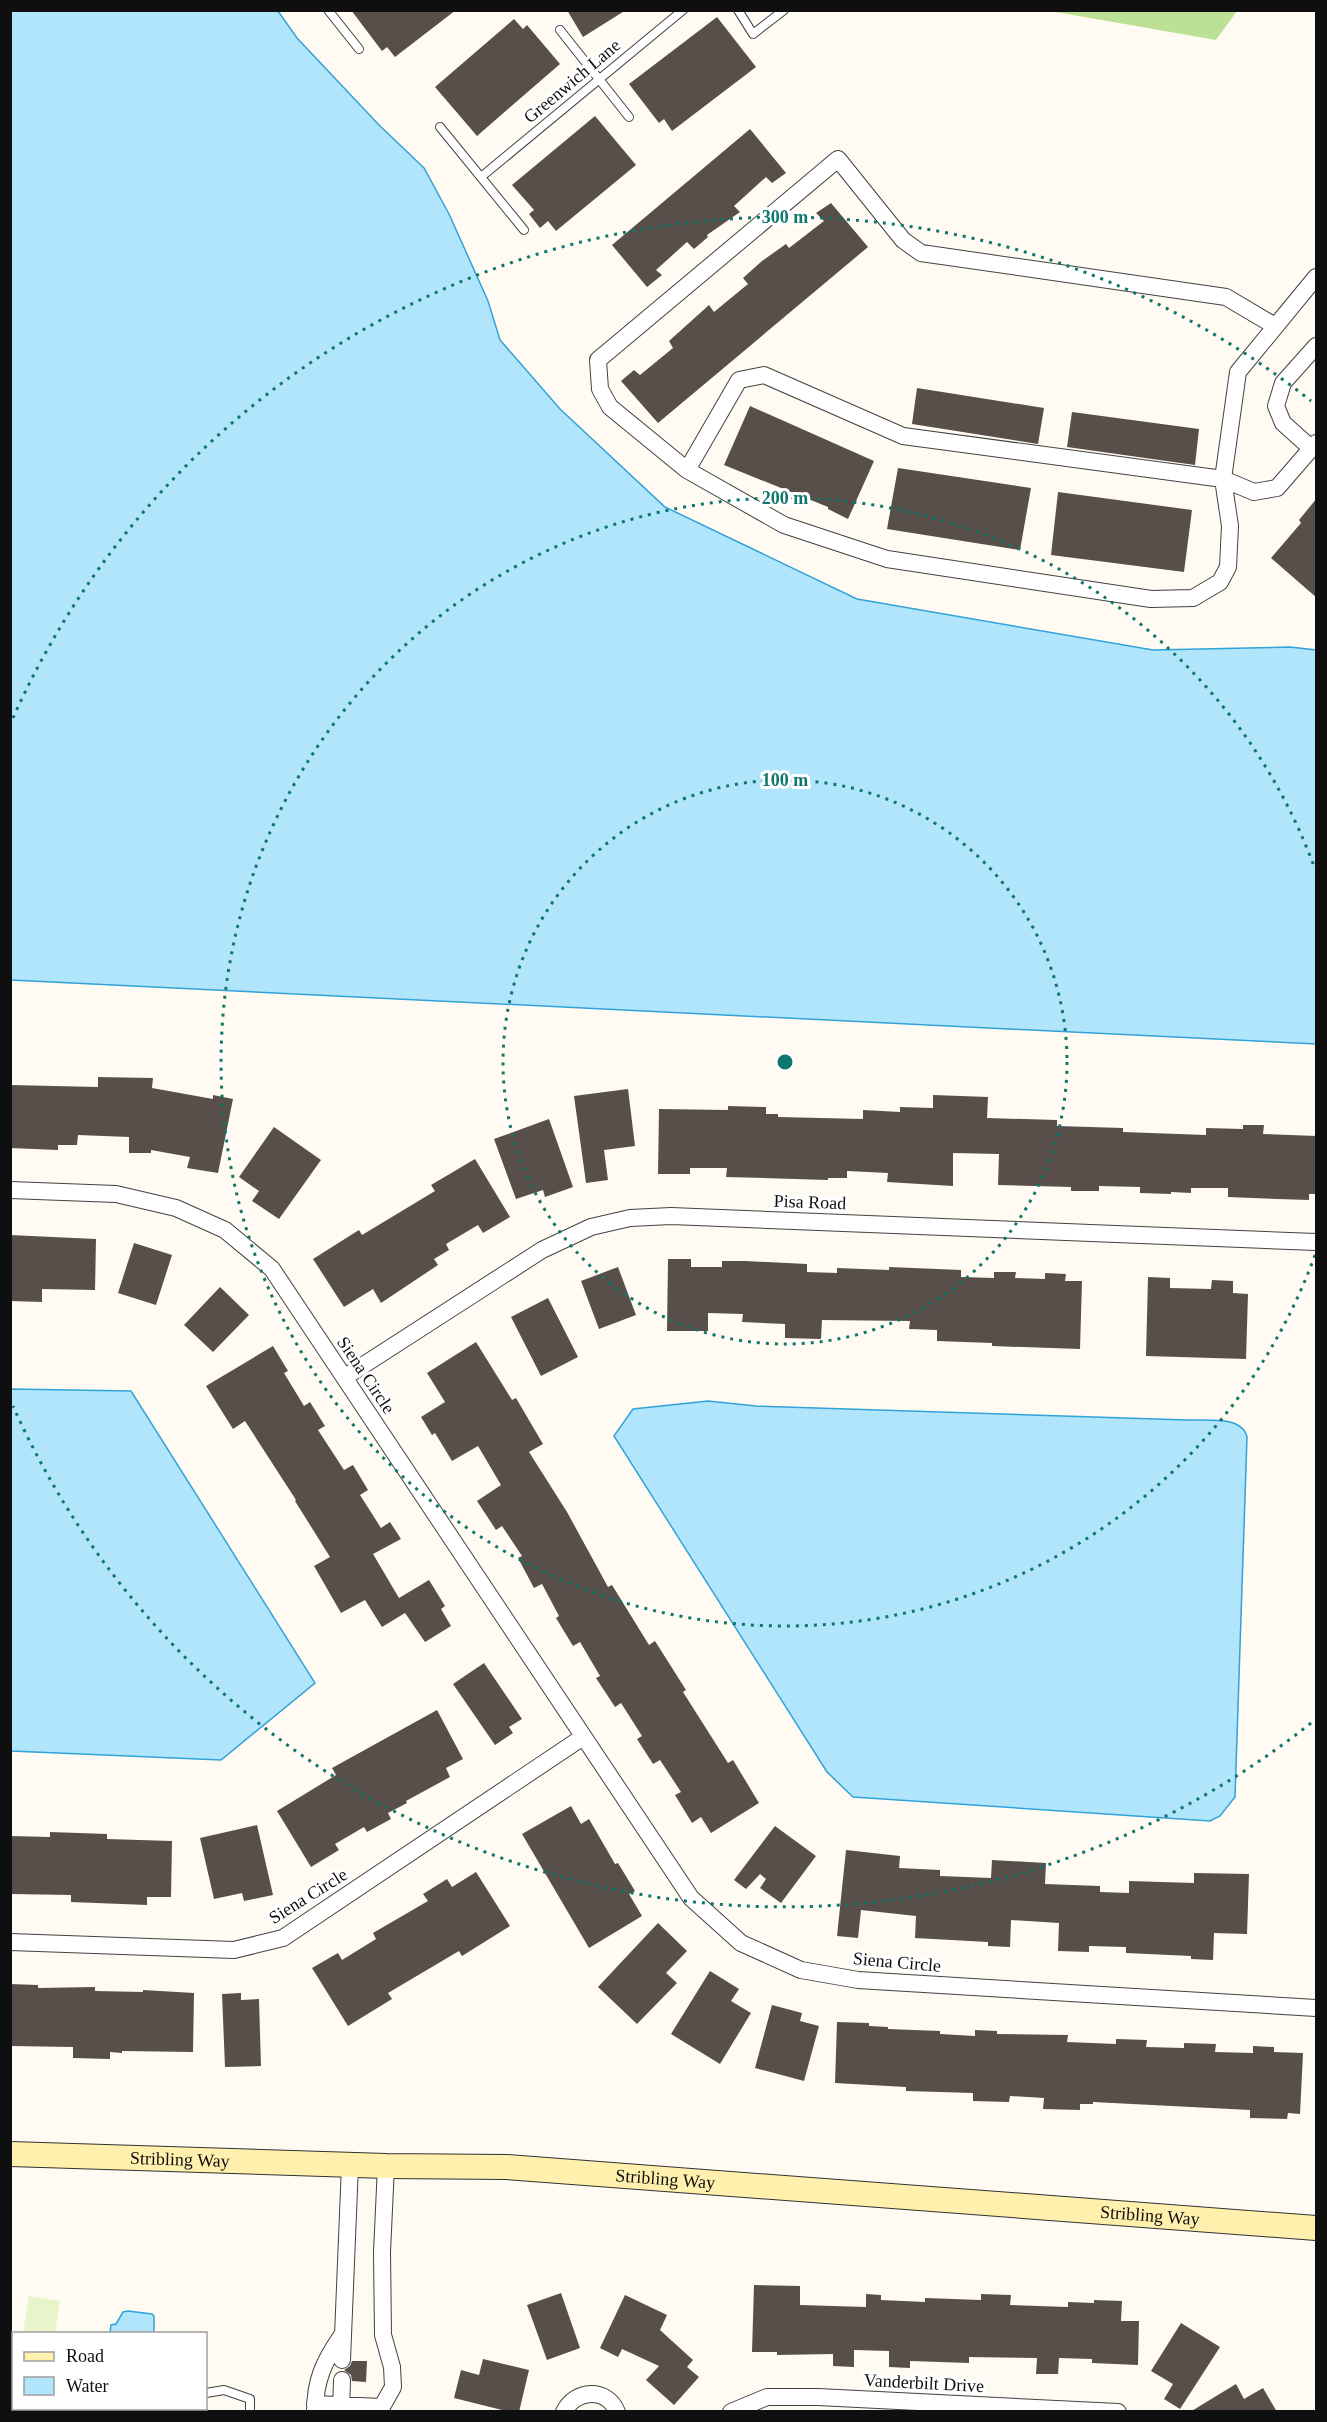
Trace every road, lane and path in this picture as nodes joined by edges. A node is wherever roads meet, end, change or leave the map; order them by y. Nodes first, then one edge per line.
1 (328, 10) edge
2 (683, 10) edge
3 (738, 10) edge
4 (784, 10) edge
5 (560, 30) dead end
6 (359, 49) dead end
7 (599, 80) junction
8 (629, 117) dead end
9 (440, 127) dead end
10 (481, 177) junction
11 (524, 230) dead end
12 (1317, 277) edge
13 (1275, 326) junction
14 (1317, 346) edge
15 (1314, 446) edge
16 (687, 470) junction
17 (1223, 479) junction
18 (10, 1190) edge
19 (1317, 1242) edge
20 (345, 1377) junction
21 (583, 1737) junction
22 (10, 1942) edge
23 (1317, 2008) edge
24 (10, 2154) edge
25 (350, 2165) junction
26 (386, 2166) junction
27 (1317, 2228) edge
28 (342, 2335) junction
29 (342, 2360) dead end
30 (342, 2380) dead end
31 (207, 2393) edge
32 (315, 2408) edge
33 (341, 2409) edge
34 (380, 2410) edge
35 (250, 2412) edge
36 (564, 2412) edge
37 (617, 2412) edge
38 (731, 2412) edge
39 (1118, 2412) edge

1 - 6 lane
2 - 7 lane, Greenwich Lane
3 - 4 lane
5 - 7 lane
7 - 8 lane
7 - 10 lane, Greenwich Lane
9 - 10 lane
10 - 11 lane
12 - 13 street
13 - 16 street
13 - 17 street
14 - 15 street
15 - 17 street
16 - 17 street
16 - 17 street
18 - 20 street, Siena Circle
19 - 20 street, Pisa Road
20 - 21 street, Siena Circle
21 - 22 street, Siena Circle
21 - 23 street, Siena Circle
24 - 25 street, Stribling Way
25 - 26 street, Stribling Way
25 - 28 street
26 - 27 street, Stribling Way
26 - 34 street
28 - 29 street
28 - 32 street
30 - 33 street
31 - 35 lane
32 - 33 street
33 - 34 street
36 - 37 street
38 - 39 street, Vanderbilt Drive

